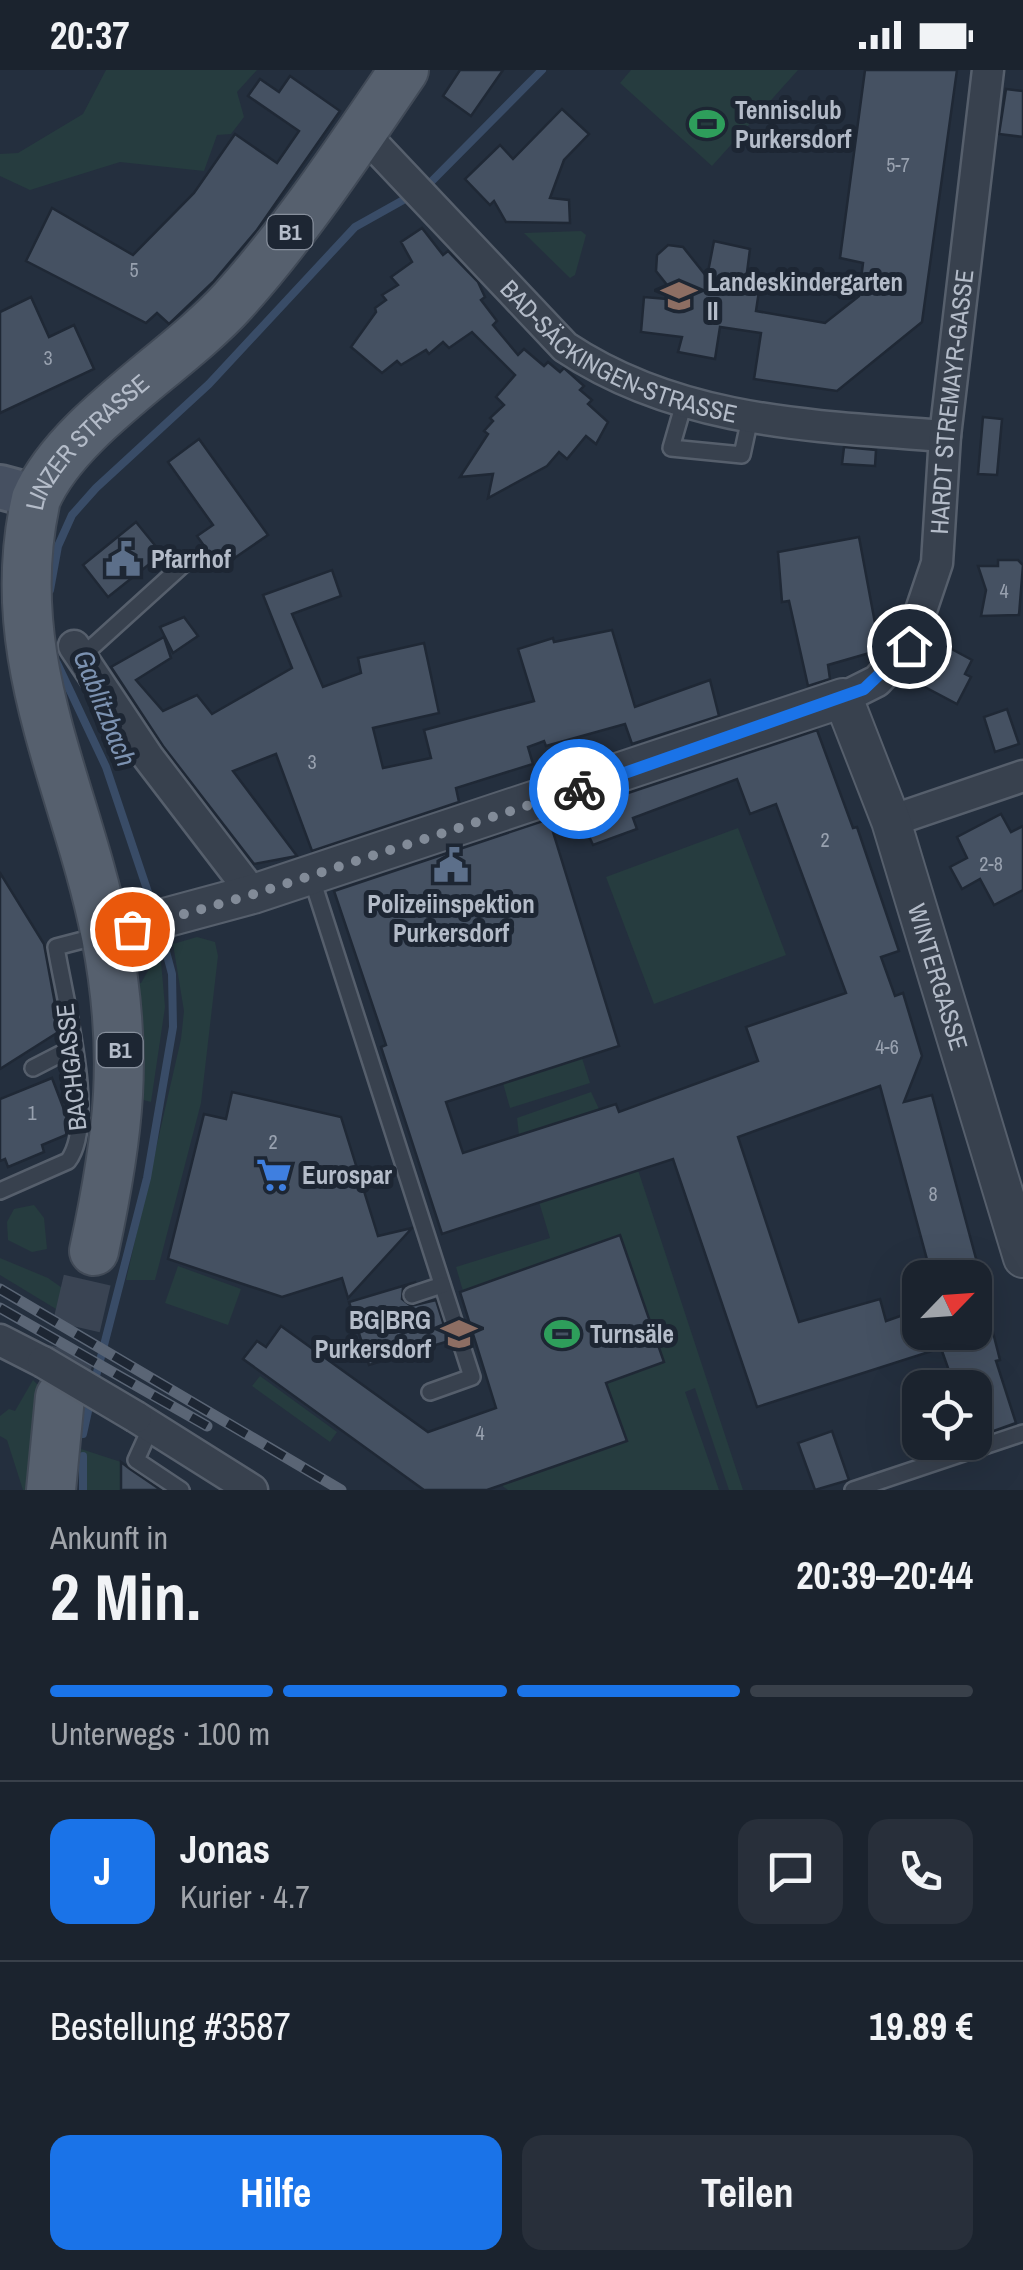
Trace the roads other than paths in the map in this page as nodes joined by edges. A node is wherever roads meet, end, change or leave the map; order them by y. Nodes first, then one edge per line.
1 (404, 70) edge
2 (988, 70) edge
3 (362, 132) junction
4 (684, 402) junction
5 (750, 418) junction
6 (945, 436) junction
7 (18, 492) edge
8 (186, 562) dead end
9 (77, 652) joint
10 (843, 698) junction
11 (1023, 776) edge
12 (891, 821) junction
13 (311, 876) junction
14 (254, 894) junction
15 (145, 925) junction
16 (72, 1048) junction
17 (33, 1068) dead end
18 (0, 1190) edge
19 (94, 1251) tunnel mouth
20 (1023, 1258) edge
21 (442, 1285) junction
22 (412, 1295) dead end
23 (0, 1341) edge
24 (51, 1380) junction
25 (430, 1392) dead end
26 (144, 1422) junction
27 (1023, 1433) edge
28 (52, 1490) edge
29 (180, 1490) edge
30 (252, 1490) edge
31 (853, 1490) edge

1 - 3 main road, LINZER STRASSE / B1
2 - 6 street, HARDT STREMAYR-GASSE
3 - 4 street, BAD-SÄCKINGEN-STRASSE
3 - 7 main road, LINZER STRASSE / B1
4 - 5 street, BAD-SÄCKINGEN-STRASSE
4 - 5 lane
5 - 6 street, BAD-SÄCKINGEN-STRASSE
6 - 10 street, HARDT STREMAYR-GASSE
7 - 15 main road, LINZER STRASSE / B1
8 - 9 lane
9 - 14 street
10 - 12 street, WINTERGASSE
10 - 13 street
11 - 12 street
12 - 20 street, WINTERGASSE
13 - 14 street
13 - 21 lane
14 - 15 street
15 - 16 lane, BACHGASSE
15 - 19 main road, LINZER STRASSE / B1
16 - 17 lane
16 - 18 lane, BACHGASSE
21 - 22 lane
21 - 25 lane
23 - 24 street
24 - 26 street, bridge
24 - 28 main road
26 - 29 lane
26 - 30 street
27 - 31 lane

